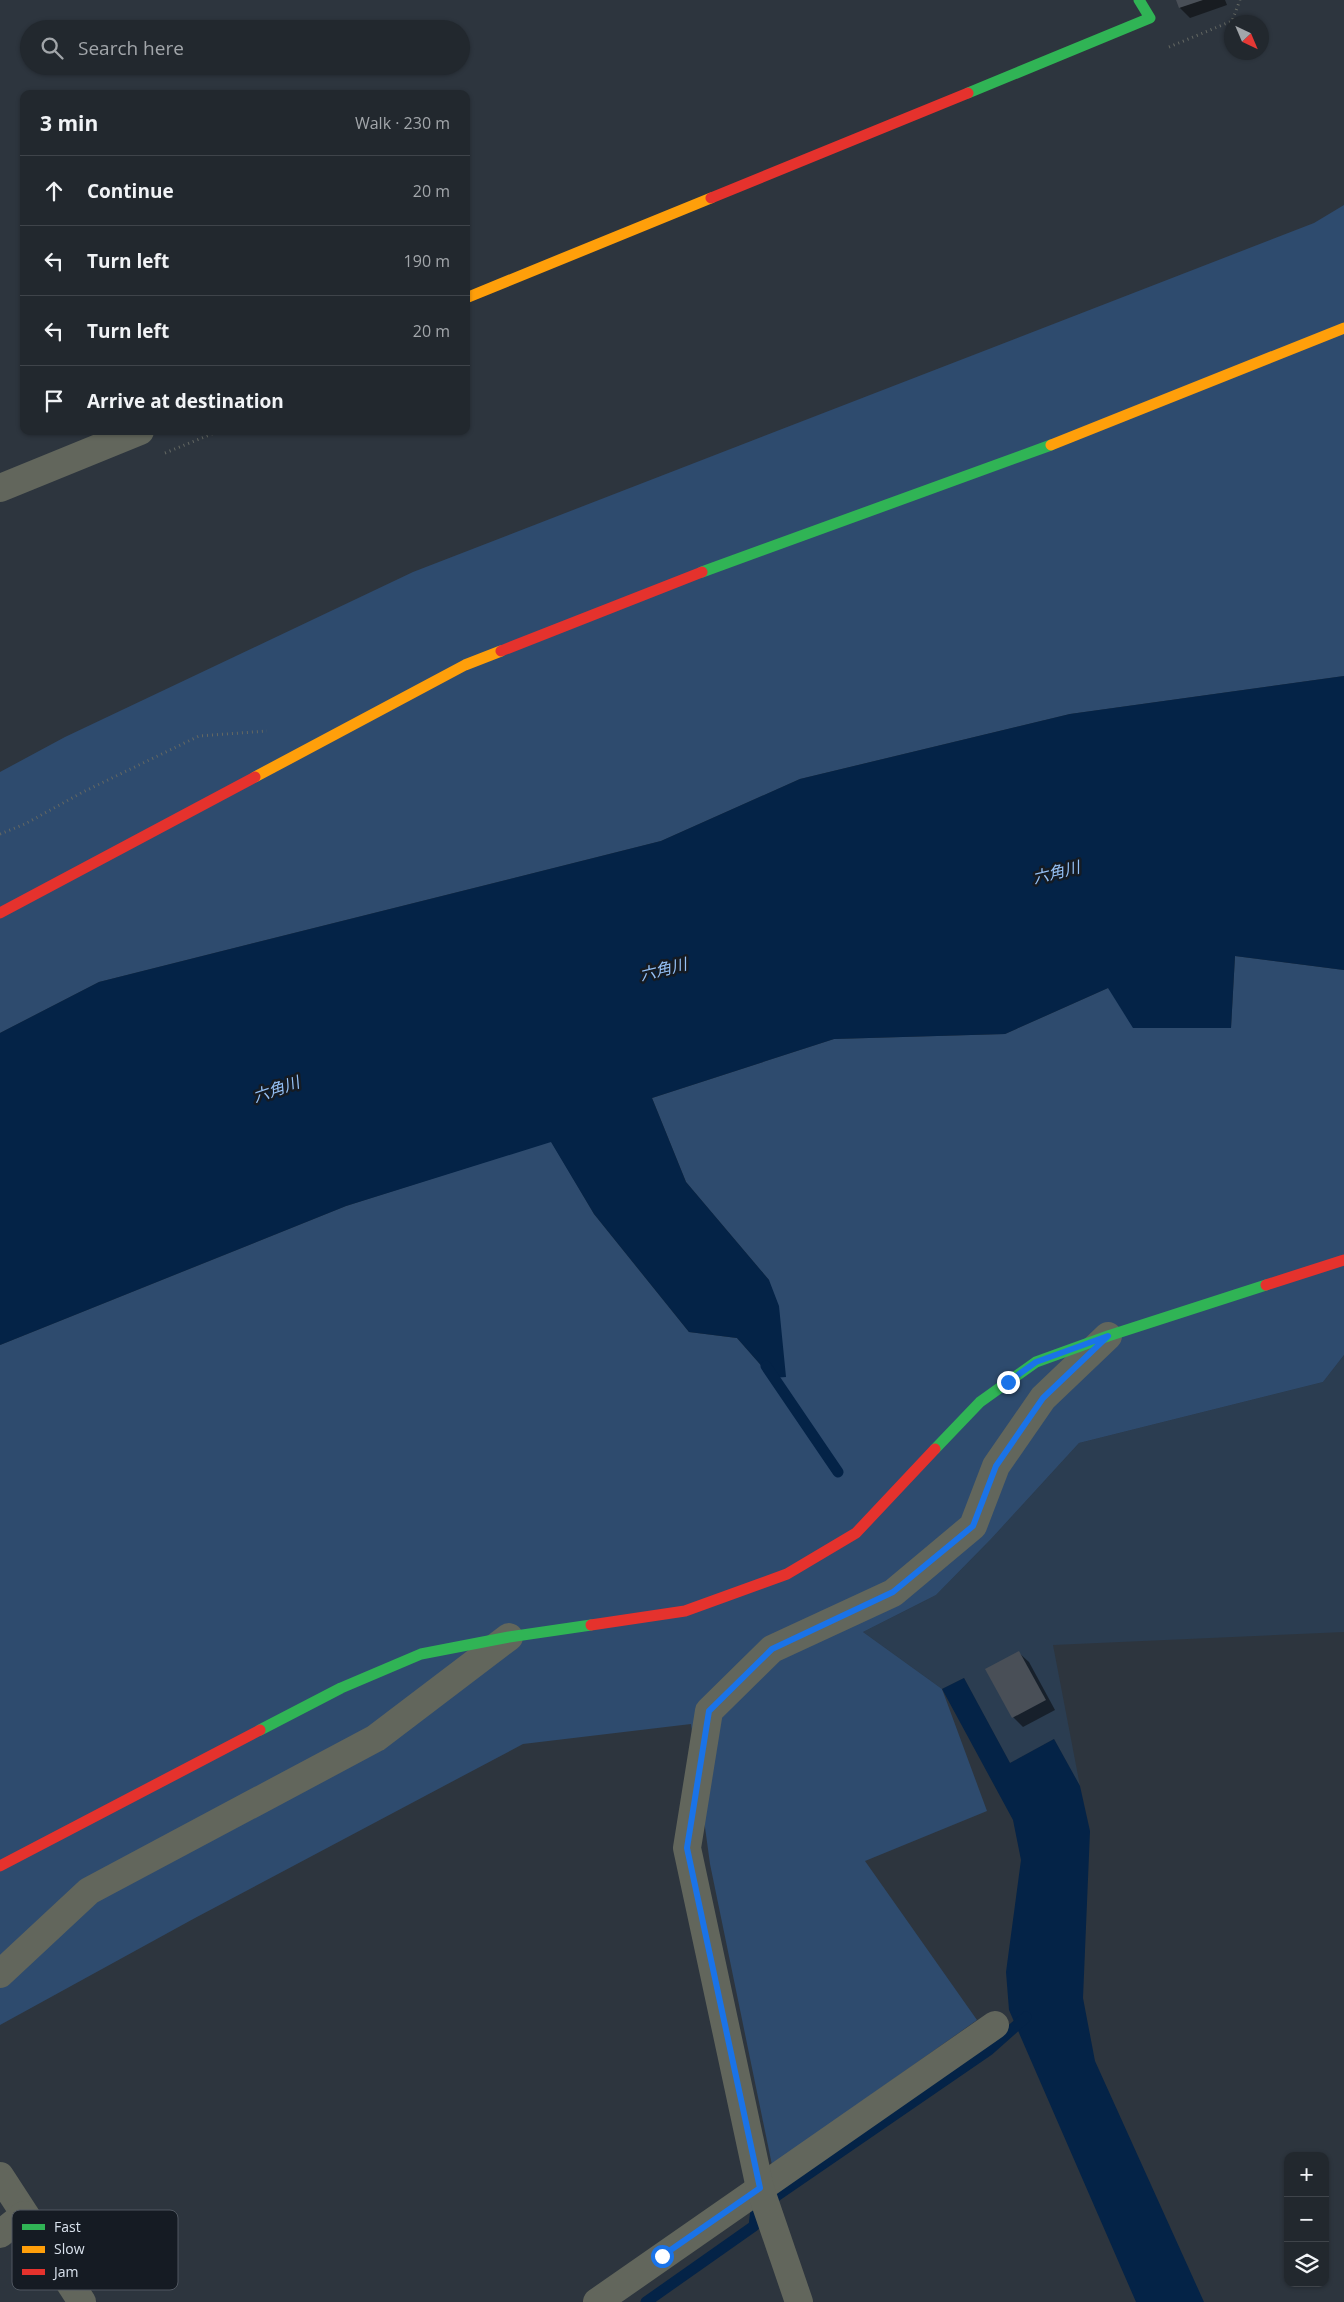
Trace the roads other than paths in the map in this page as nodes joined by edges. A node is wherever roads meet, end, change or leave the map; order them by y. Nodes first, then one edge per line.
1 (1139, 0) edge
2 (470, 296) edge
3 (1344, 328) edge
4 (130, 435) edge
5 (0, 488) edge
6 (0, 913) edge
7 (1344, 1260) edge
8 (1108, 1336) junction
9 (509, 1637) junction
10 (0, 1866) edge
11 (0, 1974) edge
12 (996, 2025) dead end
13 (0, 2176) edge
14 (760, 2188) junction
15 (21, 2210) edge
16 (12, 2224) edge
17 (0, 2234) edge
18 (74, 2290) edge
19 (82, 2302) edge
20 (597, 2302) edge
21 (799, 2302) edge

1 - 2 street
3 - 6 street
4 - 5 street
7 - 8 street
8 - 9 street
8 - 14 street
9 - 10 street
9 - 11 street
12 - 14 street
13 - 15 street
14 - 20 street
14 - 21 street
16 - 17 street
18 - 19 street

